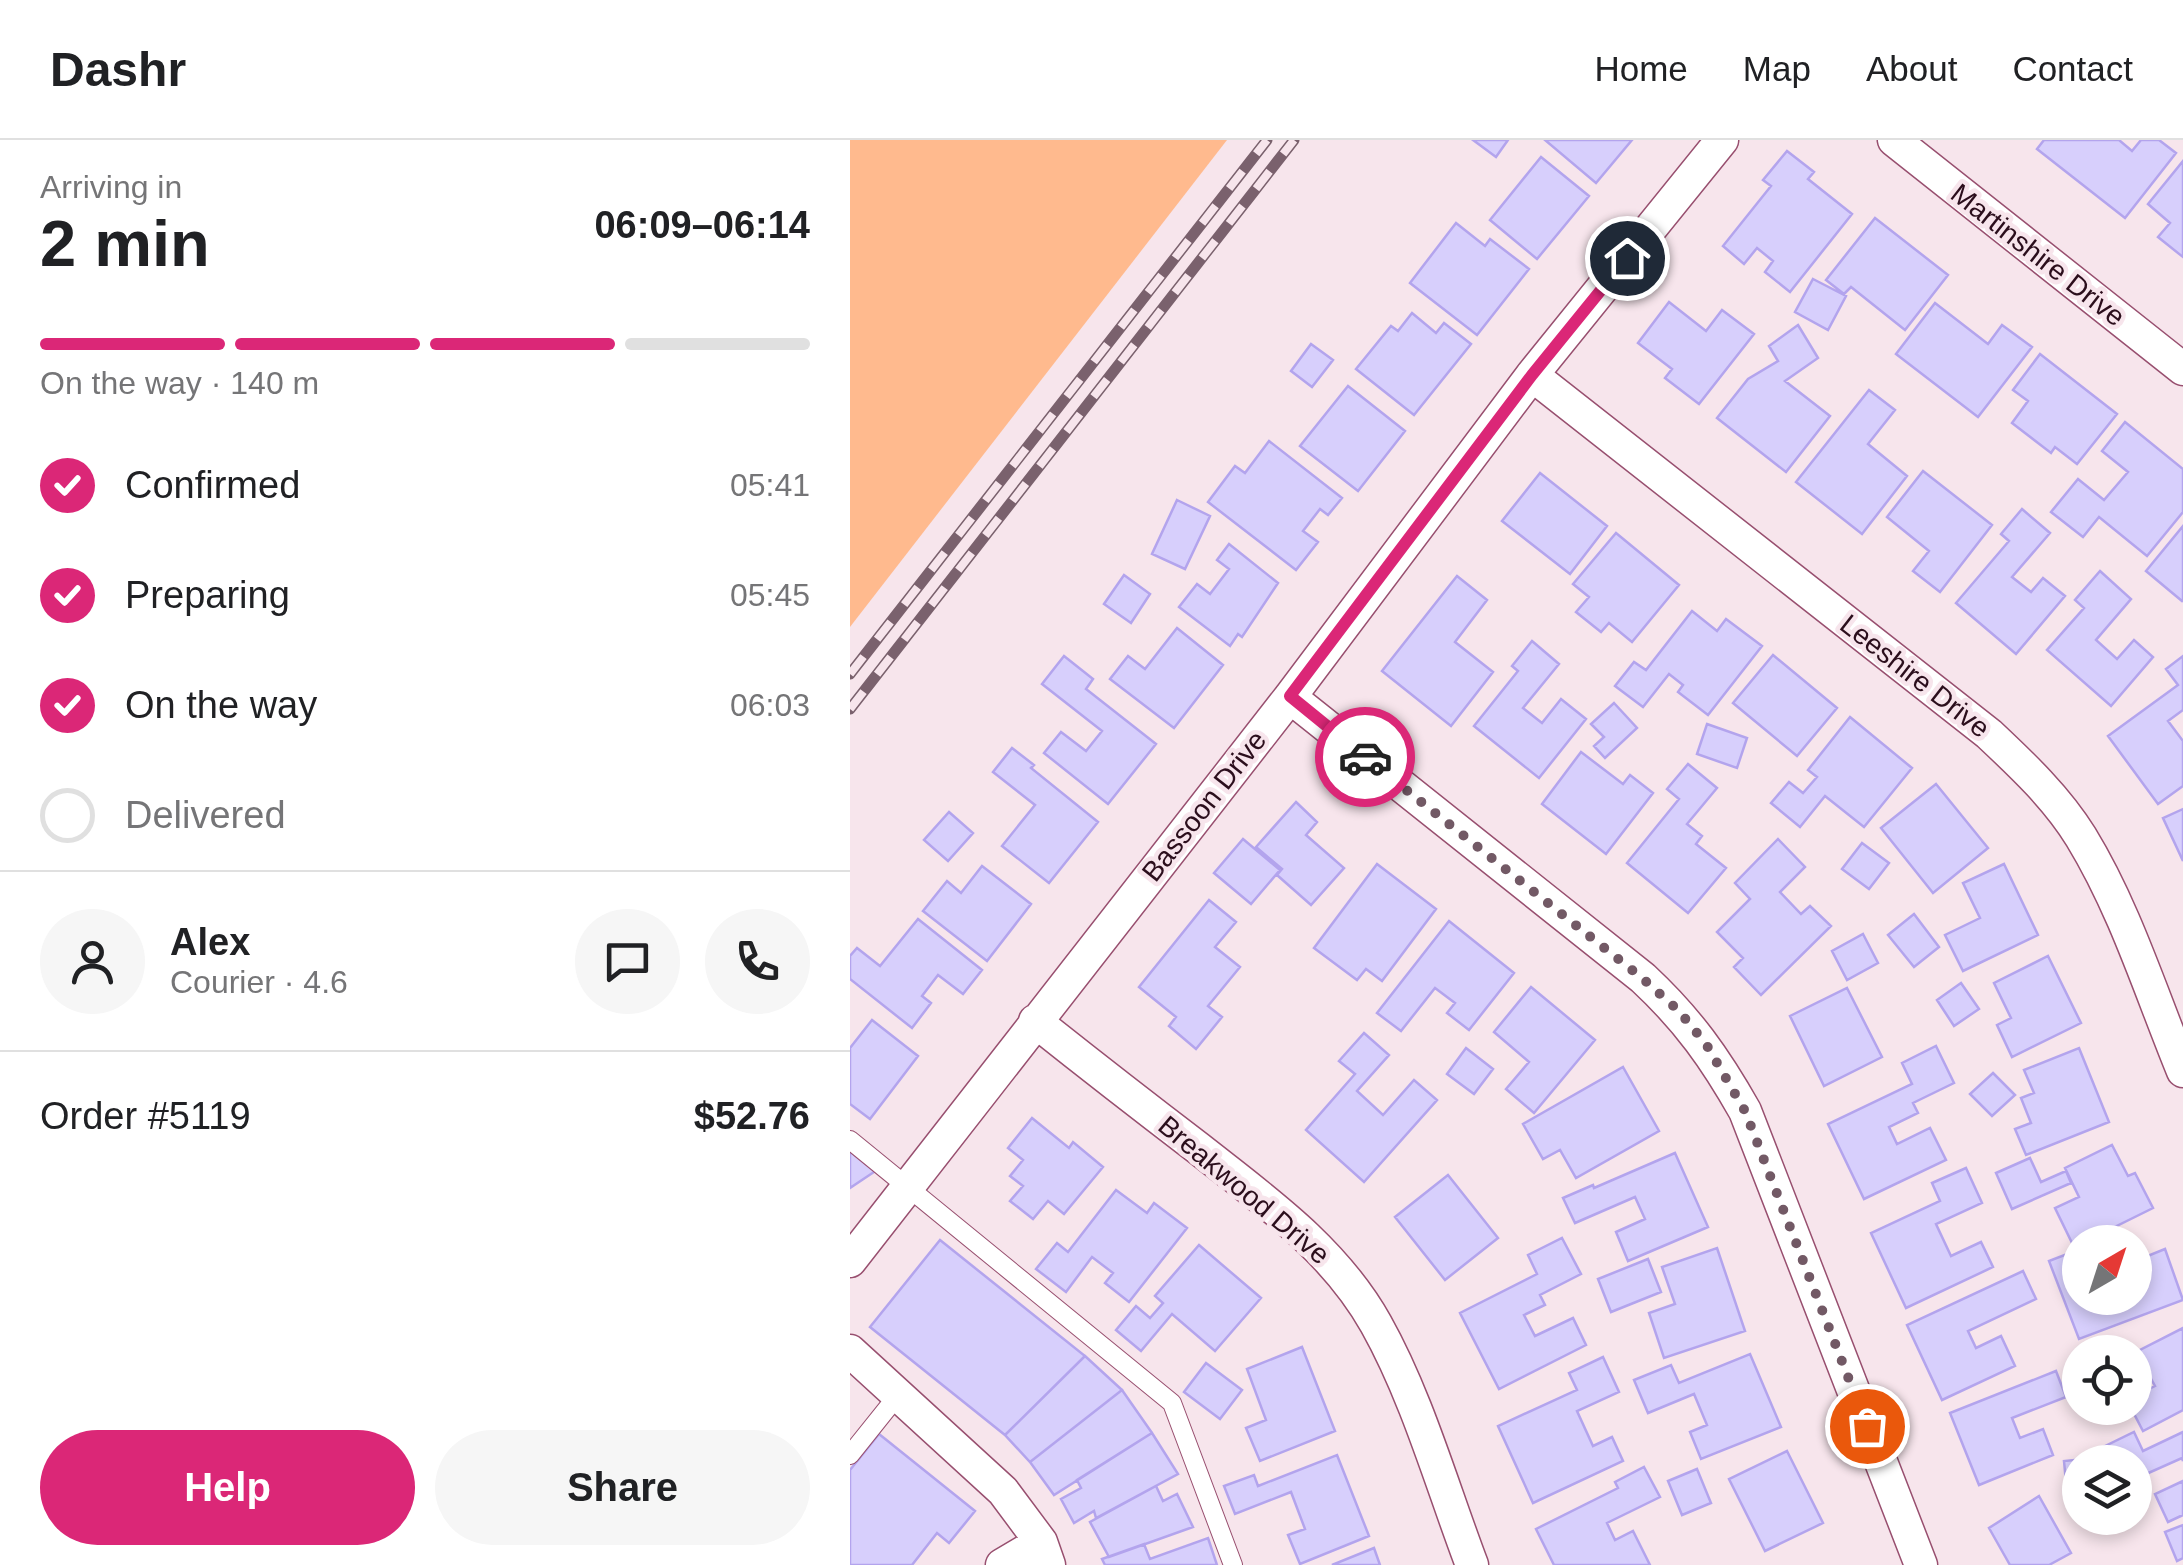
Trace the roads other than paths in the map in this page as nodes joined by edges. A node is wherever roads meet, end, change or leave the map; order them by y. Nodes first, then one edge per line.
1 (1722, 140) edge
2 (1894, 140) edge
3 (2183, 369) edge
4 (1532, 375) junction
5 (1290, 696) junction
6 (1035, 1021) junction
7 (2183, 1071) edge
8 (850, 1140) edge
9 (907, 1188) junction
10 (850, 1261) edge
11 (850, 1351) edge
12 (898, 1396) junction
13 (850, 1455) edge
14 (1045, 1554) edge
15 (1002, 1565) edge
16 (1233, 1565) edge
17 (1472, 1565) edge
18 (1921, 1565) edge

1 - 4 street, Bassoon Drive
2 - 3 street, Martinshire Drive
4 - 5 street, Bassoon Drive
4 - 7 street, Leeshire Drive
5 - 6 street, Bassoon Drive
5 - 18 street
6 - 9 street, Bassoon Drive
6 - 17 street, Breakwood Drive
8 - 9 lane
9 - 10 street, Bassoon Drive
9 - 16 lane
11 - 12 street
12 - 13 lane
12 - 14 street
14 - 15 street

